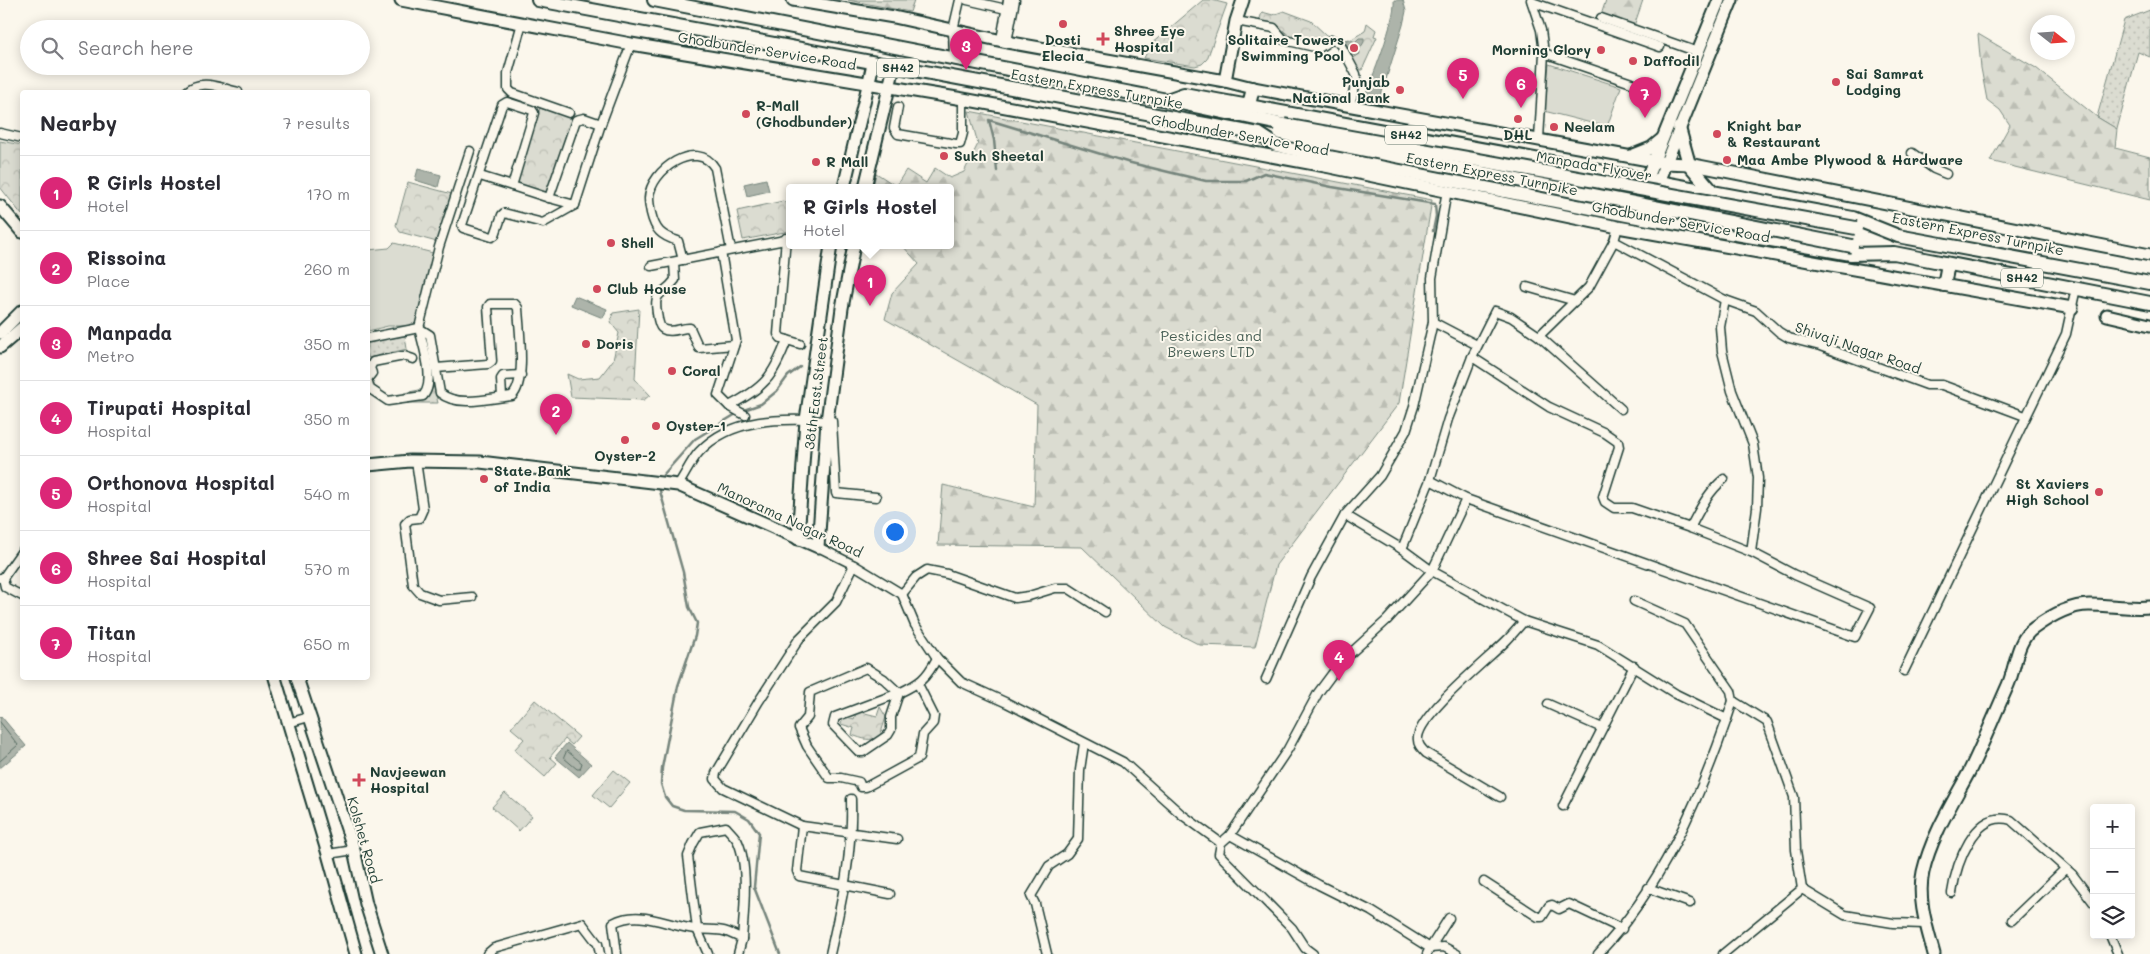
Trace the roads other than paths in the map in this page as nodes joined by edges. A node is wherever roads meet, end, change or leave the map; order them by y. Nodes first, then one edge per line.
1 (401, 0) edge
2 (538, 0) edge
3 (654, 0) edge
4 (793, 0) edge
5 (960, 0) edge
6 (967, 0) edge
7 (1008, 0) edge
8 (1015, 0) edge
9 (1243, 0) edge
10 (1719, 0) edge
11 (1732, 0) edge
12 (1531, 1) edge
13 (1006, 9) junction
14 (1601, 18) dead end
15 (1236, 21) junction
16 (522, 24) junction
17 (953, 30) junction
18 (1004, 41) junction
19 (631, 44) junction
20 (1660, 47) dead end
21 (1698, 52) junction
22 (1544, 53) junction
23 (954, 58) junction
24 (873, 64) junction
25 (894, 67) junction
26 (1225, 81) junction
27 (867, 82) junction
28 (889, 86) junction
29 (1253, 88) junction
30 (1646, 88) dead end
31 (189, 90) edge
32 (230, 90) edge
33 (963, 99) junction
34 (1167, 100) junction
35 (1249, 105) junction
36 (1350, 105) junction
37 (898, 107) dead end
38 (569, 113) dead end
39 (601, 124) junction
40 (1679, 128) junction
41 (1282, 129) junction
42 (0, 133) edge
43 (1259, 134) junction
44 (1538, 135) junction
45 (20, 138) edge
46 (1663, 138) junction
47 (470, 151) dead end
48 (1912, 153) dead end
49 (1629, 156) junction
50 (1540, 160) junction
51 (1331, 162) junction
52 (1660, 162) junction
53 (1689, 164) junction
54 (1946, 174) dead end
55 (480, 176) junction
56 (1652, 181) junction
57 (845, 184) edge
58 (866, 184) edge
59 (512, 186) junction
60 (1447, 190) junction
61 (1712, 191) junction
62 (1533, 197) junction
63 (549, 198) junction
64 (575, 205) junction
65 (0, 206) edge
66 (1637, 217) junction
67 (1618, 227) junction
68 (20, 230) edge
69 (1898, 236) junction
70 (786, 239) edge
71 (1614, 241) junction
72 (787, 249) edge
73 (830, 249) edge
74 (853, 249) edge
75 (731, 250) junction
76 (721, 252) junction
77 (1894, 254) junction
78 (2150, 256) edge
79 (683, 260) junction
80 (674, 262) junction
81 (1948, 264) junction
82 (650, 266) dead end
83 (2150, 283) edge
84 (1944, 285) junction
85 (1527, 287) dead end
86 (2076, 288) junction
87 (1725, 300) junction
88 (1576, 301) junction
89 (2150, 304) edge
90 (2072, 308) junction
91 (20, 314) edge
92 (2107, 315) dead end
93 (1433, 322) junction
94 (2150, 325) edge
95 (420, 328) junction
96 (20, 329) edge
97 (1539, 336) junction
98 (2, 338) edge
99 (370, 338) edge
100 (787, 340) junction
101 (800, 344) dead end
102 (734, 345) junction
103 (1476, 345) junction
104 (1472, 357) junction
105 (413, 359) dead end
106 (370, 368) edge
107 (436, 368) junction
108 (521, 375) junction
109 (370, 389) edge
110 (502, 397) junction
111 (729, 406) junction
112 (1621, 409) dead end
113 (745, 415) dead end
114 (2025, 416) junction
115 (806, 420) junction
116 (829, 421) junction
117 (416, 461) junction
118 (370, 466) edge
119 (1724, 479) dead end
120 (1430, 480) junction
121 (678, 485) junction
122 (876, 496) dead end
123 (1466, 499) junction
124 (1345, 515) junction
125 (1690, 528) junction
126 (798, 539) junction
127 (818, 546) junction
128 (1402, 549) junction
129 (1751, 552) junction
130 (20, 555) edge
131 (854, 565) junction
132 (1432, 571) junction
133 (2, 578) edge
134 (902, 594) junction
135 (20, 595) edge
136 (472, 597) dead end
137 (1634, 601) dead end
138 (2150, 607) edge
139 (1105, 612) dead end
140 (1524, 621) junction
141 (937, 658) junction
142 (1634, 666) junction
143 (1904, 671) dead end
144 (1266, 679) dead end
145 (276, 680) edge
146 (298, 680) edge
147 (918, 684) junction
148 (899, 693) junction
149 (1733, 701) junction
150 (1548, 704) dead end
151 (309, 717) junction
152 (1727, 719) junction
153 (288, 723) junction
154 (1602, 728) junction
155 (1084, 744) junction
156 (1500, 797) dead end
157 (851, 799) dead end
158 (1564, 806) dead end
159 (802, 826) junction
160 (852, 833) junction
161 (1230, 835) junction
162 (897, 839) dead end
163 (1221, 843) junction
164 (354, 850) junction
165 (328, 854) junction
166 (2065, 869) junction
167 (1484, 882) dead end
168 (846, 885) junction
169 (1648, 888) junction
170 (1802, 889) junction
171 (1952, 893) dead end
172 (890, 894) dead end
173 (2090, 896) edge
174 (1690, 903) dead end
175 (1449, 918) dead end
176 (2012, 920) dead end
177 (1926, 924) junction
178 (697, 929) junction
179 (1622, 929) junction
180 (2112, 939) edge
181 (741, 942) junction
182 (1429, 951) edge
183 (356, 954) edge
184 (382, 954) edge
185 (487, 954) edge
186 (602, 954) edge
187 (617, 954) edge
188 (708, 954) edge
189 (738, 954) edge
190 (745, 954) edge
191 (830, 954) edge
192 (1047, 954) edge
193 (1313, 954) edge
194 (1457, 954) edge
195 (1598, 954) edge
196 (1723, 954) edge
197 (1934, 954) edge
198 (2118, 954) edge

1 - 16 street, Ghodbunder Service Road
2 - 24 main road, Eastern Express Turnpike / SH42
3 - 23 main road, Eastern Express Turnpike / SH42
4 - 17 street
5 - 17 street
6 - 13 street
7 - 13 street
8 - 18 street
9 - 15 street
10 - 21 street
11 - 40 street
12 - 20 street
12 - 22 street
13 - 18 street
14 - 21 street
15 - 26 street
15 - 36 street
16 - 19 street, Ghodbunder Service Road
16 - 38 street
17 - 18 street
17 - 23 street
18 - 26 street
19 - 27 street, Ghodbunder Service Road
19 - 39 street
21 - 46 street
22 - 30 street
22 - 44 street
23 - 34 main road, Eastern Express Turnpike / SH42
24 - 25 main road, Eastern Express Turnpike / SH42
24 - 27 street
25 - 28 street
25 - 43 main road, Eastern Express Turnpike / SH42
26 - 29 street
27 - 28 street, Ghodbunder Service Road
27 - 57 street
28 - 33 street, Ghodbunder Service Road
28 - 58 street
29 - 35 main road
29 - 36 street
31 - 32 street
33 - 37 street
33 - 51 street, Ghodbunder Service Road
34 - 35 main road, Eastern Express Turnpike / SH42
34 - 41 main road, Manpada Flyover
35 - 50 main road, Eastern Express Turnpike / SH42
36 - 44 street
39 - 63 street
39 - 64 street
40 - 52 street
40 - 53 main road
41 - 43 main road, Manpada Flyover
41 - 69 main road, Manpada Flyover, bridge
41 - 77 main road, Manpada Flyover, bridge
42 - 45 street
43 - 51 main road, Eastern Express Turnpike / SH42
44 - 49 street
46 - 49 street
46 - 52 street
47 - 95 street
48 - 54 street
49 - 52 street
50 - 56 main road, Eastern Express Turnpike / SH42
50 - 62 main road
51 - 60 street, Ghodbunder Service Road
51 - 62 main road, Eastern Express Turnpike / SH42
52 - 53 street
52 - 56 street
53 - 61 main road
53 - 78 street
55 - 59 street
55 - 59 street
55 - 64 street
56 - 61 main road, Eastern Express Turnpike / SH42
56 - 66 street
59 - 63 street
60 - 67 street, Ghodbunder Service Road
60 - 93 street
61 - 69 main road, Eastern Express Turnpike / SH42
62 - 66 main road, Eastern Express Turnpike / SH42
63 - 64 street
65 - 68 street
66 - 77 main road, Eastern Express Turnpike / SH42
67 - 71 street
67 - 84 street, Ghodbunder Service Road
69 - 83 main road, Eastern Express Turnpike / SH42
70 - 75 street
71 - 87 street, Shivaji Nagar Road
71 - 88 street
72 - 100 street
73 - 115 street, 38th East Street
74 - 116 street, 38th East Street
75 - 76 street
75 - 79 street
76 - 79 street
76 - 102 street
77 - 81 main road, Eastern Express Turnpike / SH42
79 - 80 street
80 - 82 street
80 - 102 street
81 - 84 main road
81 - 86 main road, Eastern Express Turnpike / SH42
84 - 90 street, Ghodbunder Service Road
85 - 88 street
86 - 89 main road, Eastern Express Turnpike / SH42
86 - 90 street
87 - 114 street, Shivaji Nagar Road
87 - 129 street
88 - 97 street
90 - 114 street
91 - 98 street
92 - 94 street
93 - 103 street
93 - 124 street
95 - 99 street
95 - 107 street
95 - 109 street
96 - 98 street
97 - 103 street
97 - 112 street
100 - 101 street
100 - 111 street
102 - 111 street
103 - 104 street
104 - 120 street
104 - 125 street
105 - 106 street
107 - 108 street
107 - 110 street
108 - 110 street
108 - 110 street
111 - 113 street
114 - 143 street
115 - 116 street
115 - 121 street
115 - 126 street, 38th East Street
116 - 122 street
116 - 127 street, 38th East Street
117 - 118 street, Manorama Nagar Road
117 - 121 street, Manorama Nagar Road
117 - 136 street
119 - 125 street
120 - 123 street
120 - 128 street
121 - 126 street, Manorama Nagar Road
123 - 129 street
123 - 132 street
124 - 128 street
124 - 144 street
125 - 129 street
126 - 127 street, Manorama Nagar Road
127 - 131 street, Manorama Nagar Road
128 - 132 street
130 - 133 street
131 - 134 street, Manorama Nagar Road
131 - 159 street
132 - 140 street
132 - 161 street
133 - 135 street
134 - 139 street
134 - 141 street
137 - 149 street
138 - 177 street
140 - 142 street
140 - 156 street
141 - 147 street
141 - 155 street
142 - 152 street
142 - 154 street
145 - 153 street
146 - 151 street, Kolshet Road
147 - 148 street
147 - 148 street
148 - 148 street
149 - 152 street
149 - 170 street
150 - 154 street
151 - 153 street
151 - 164 street, Kolshet Road
152 - 169 street
153 - 165 street
154 - 158 street
155 - 163 street
155 - 192 street
157 - 160 street
159 - 160 street
159 - 168 street
160 - 162 street
160 - 168 street
161 - 163 street
161 - 182 street
163 - 193 street
164 - 165 street
164 - 184 street, Kolshet Road
165 - 183 street
166 - 171 street
166 - 173 street
166 - 176 street
167 - 179 street
168 - 172 street
168 - 191 street
169 - 174 street
169 - 179 street
170 - 177 street
170 - 196 street
175 - 182 street
177 - 197 street
178 - 181 street
178 - 181 street
178 - 187 street
178 - 188 street
179 - 195 street
180 - 198 street
181 - 189 street
181 - 190 street
182 - 194 street
185 - 186 street

